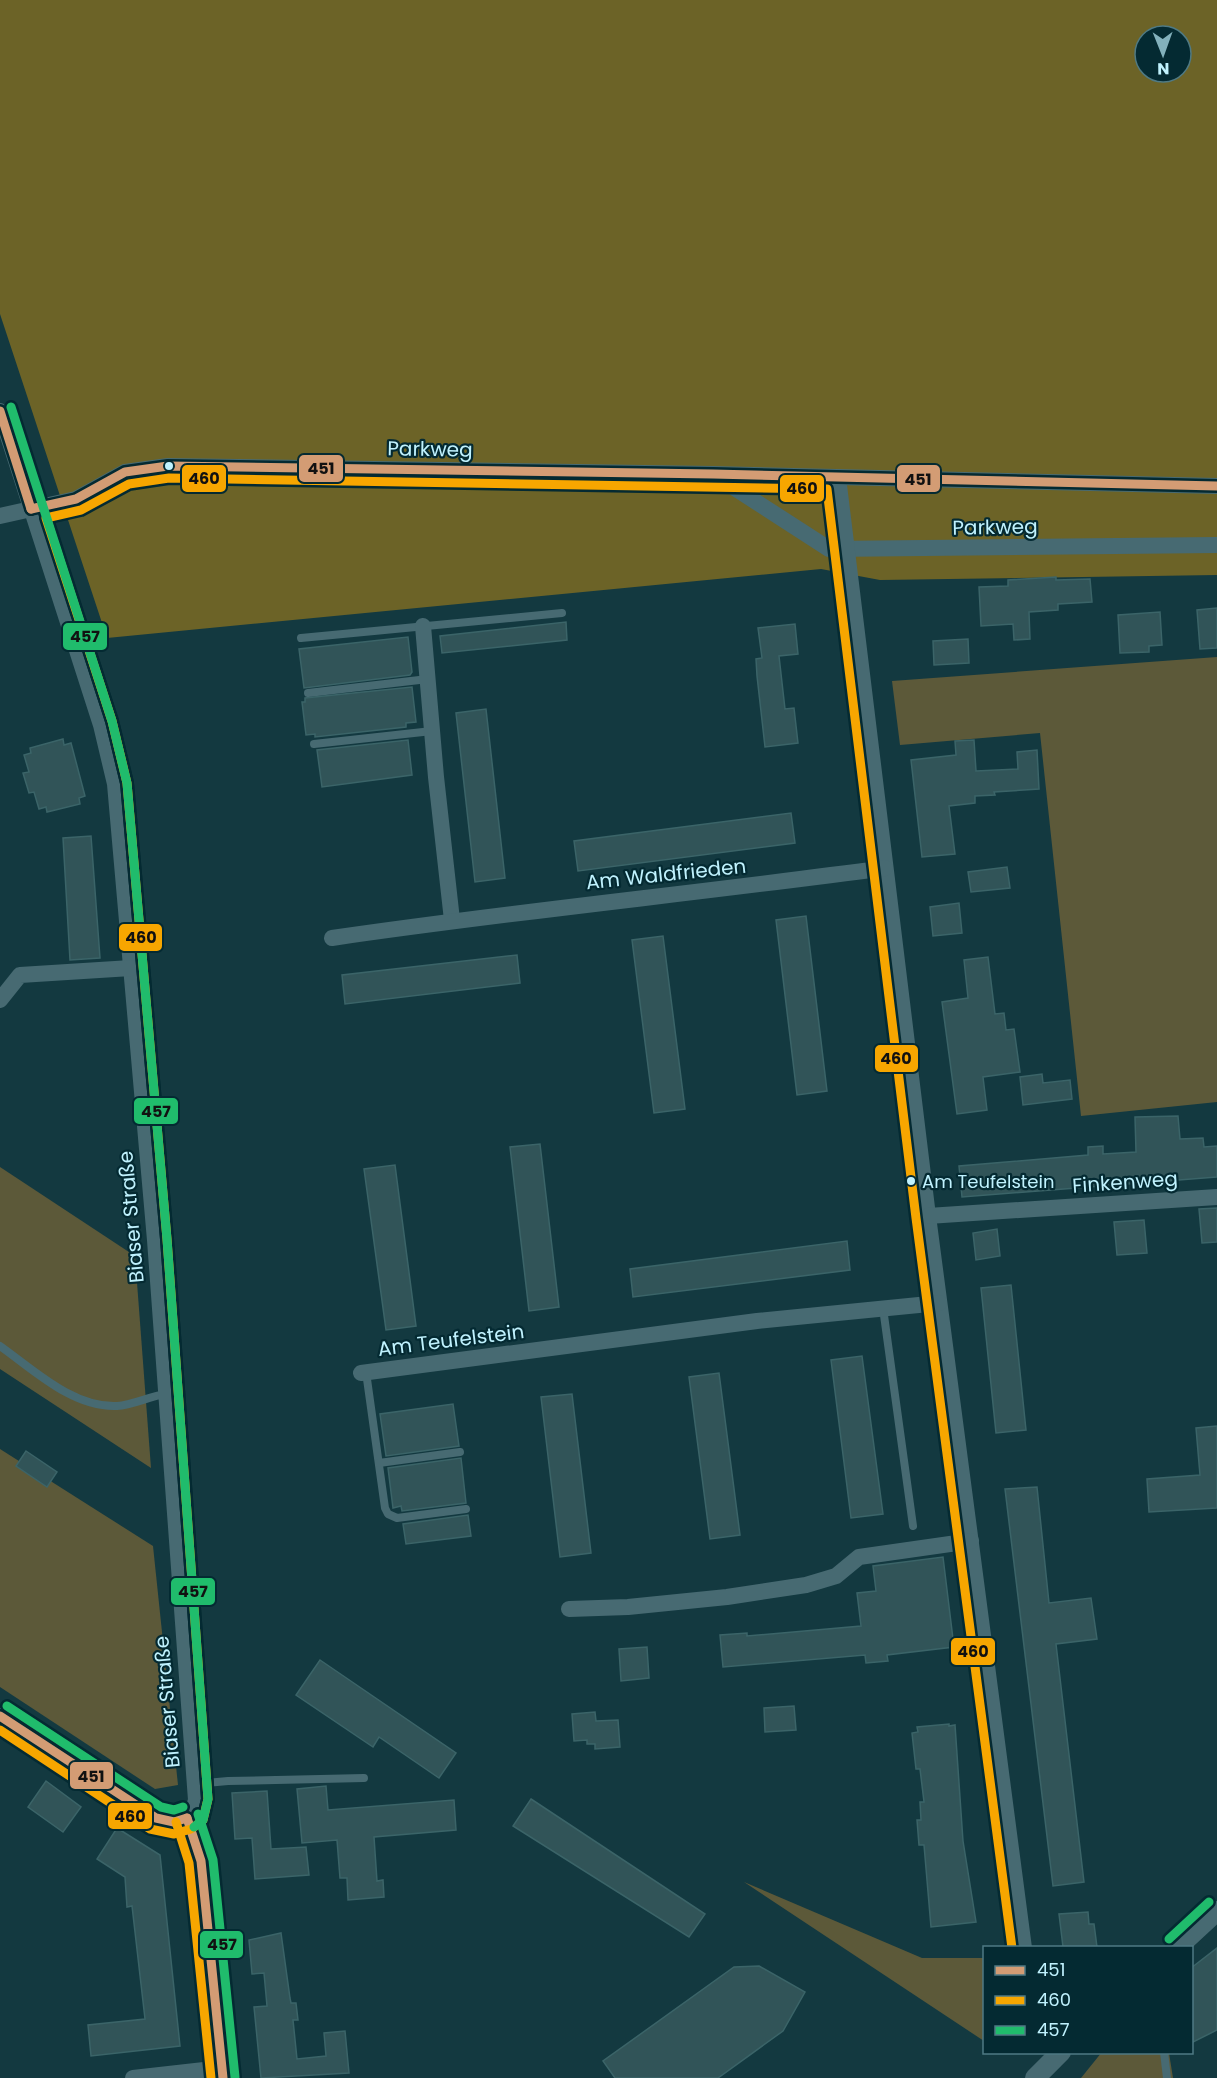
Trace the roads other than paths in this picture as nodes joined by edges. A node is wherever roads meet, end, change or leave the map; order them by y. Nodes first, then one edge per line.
1 (0, 411) edge
2 (713, 474) junction
3 (838, 477) junction
4 (1217, 486) edge
5 (31, 509) junction
6 (0, 516) edge
7 (1217, 545) edge
8 (846, 549) junction
9 (562, 613) dead end
10 (423, 626) junction
11 (301, 638) dead end
12 (428, 679) junction
13 (308, 693) dead end
14 (432, 731) junction
15 (314, 744) dead end
16 (885, 868) junction
17 (452, 920) junction
18 (332, 938) dead end
19 (131, 968) junction
20 (0, 1000) edge
21 (1217, 1197) edge
22 (928, 1216) junction
23 (939, 1303) junction
24 (884, 1308) junction
25 (0, 1346) edge
26 (364, 1372) joint
27 (166, 1394) junction
28 (460, 1452) dead end
29 (379, 1463) junction
30 (466, 1509) dead end
31 (913, 1526) dead end
32 (971, 1541) junction
33 (569, 1609) dead end
34 (0, 1716) edge
35 (364, 1778) dead end
36 (195, 1784) junction
37 (188, 1818) junction
38 (1217, 1911) edge
39 (1024, 1946) edge
40 (1178, 1946) edge
41 (1059, 2054) edge
42 (1164, 2054) edge
43 (223, 2073) edge
44 (133, 2078) edge
45 (1035, 2078) edge
46 (1167, 2078) edge

1 - 5 street, Biaser Straße
2 - 3 street, Parkweg
2 - 5 street, Parkweg
2 - 8 street, Parkweg
3 - 4 street, Parkweg
3 - 8 street
5 - 6 street, Parkweg
5 - 19 street, Biaser Straße
7 - 8 street, Parkweg
8 - 16 street
9 - 10 lane
10 - 11 lane
10 - 12 street
12 - 13 lane
12 - 14 street
14 - 15 lane
14 - 17 street
16 - 17 street, Am Waldfrieden
16 - 22 street
17 - 18 street, Am Waldfrieden
19 - 20 street
19 - 27 street, Biaser Straße
21 - 22 street, Finkenweg
22 - 23 street
23 - 24 street, Am Teufelstein
23 - 32 street
24 - 26 street, Am Teufelstein
24 - 31 lane
25 - 27 lane
26 - 29 lane
27 - 36 street, Biaser Straße
28 - 29 lane
29 - 30 lane
32 - 33 street
32 - 39 street
34 - 37 street
35 - 36 lane
36 - 37 street, Biaser Straße
37 - 43 street
38 - 40 street
41 - 45 street
42 - 46 lane
43 - 44 street

